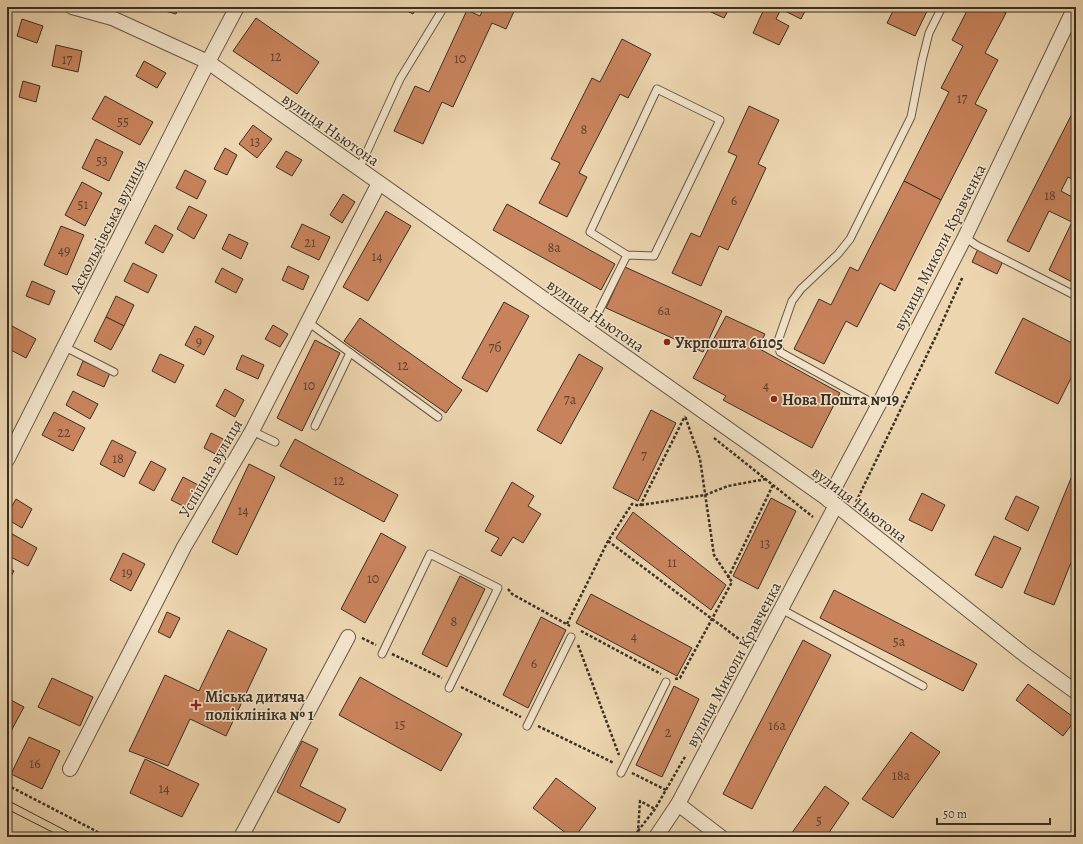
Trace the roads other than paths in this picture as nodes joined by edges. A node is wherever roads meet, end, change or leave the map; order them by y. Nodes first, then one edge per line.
1 (72, 7) edge
2 (237, 7) edge
3 (444, 7) edge
4 (942, 7) edge
5 (1075, 7) edge
6 (208, 62) junction
7 (359, 169) junction
8 (379, 183) junction
9 (965, 237) junction
10 (627, 255) junction
11 (1076, 296) edge
12 (308, 322) junction
13 (588, 331) junction
14 (65, 347) junction
15 (350, 353) junction
16 (114, 372) dead end
17 (878, 406) junction
18 (438, 417) dead end
19 (316, 426) dead end
20 (252, 431) junction
21 (275, 442) dead end
22 (8, 455) edge
23 (832, 503) junction
24 (781, 609) junction
25 (348, 637) dead end
26 (572, 637) road end
27 (382, 654) dead end
28 (668, 679) road end
29 (923, 686) dead end
30 (449, 688) dead end
31 (1076, 692) edge
32 (527, 726) dead end
33 (70, 770) dead end
34 (622, 771) road end
35 (678, 804) junction
36 (241, 837) edge
37 (656, 837) edge
38 (721, 837) edge

1 - 6 street, вулиця Ньютона
2 - 6 street, Аскольдівська вулиця
3 - 7 lane
4 - 17 lane
5 - 9 street, вулиця Миколи Кравченка
6 - 7 street, вулиця Ньютона
6 - 14 street, Аскольдівська вулиця
7 - 8 street, вулиця Ньютона
8 - 12 street, Успішна вулиця
8 - 13 street, вулиця Ньютона
9 - 11 lane
9 - 17 street, вулиця Миколи Кравченка
10 - 10 lane
10 - 13 lane
12 - 15 lane
12 - 20 street, Успішна вулиця
13 - 23 street, вулиця Ньютона
14 - 16 lane
14 - 22 street, Аскольдівська вулиця
15 - 18 lane
15 - 19 lane
17 - 23 street, вулиця Миколи Кравченка
20 - 21 lane
20 - 33 street, Успішна вулиця
23 - 24 street, вулиця Миколи Кравченка
23 - 31 street, вулиця Ньютона
24 - 29 lane
24 - 35 street, вулиця Миколи Кравченка
25 - 36 street
26 - 32 lane
27 - 30 lane
28 - 34 lane
35 - 37 street, вулиця Миколи Кравченка
35 - 38 street

